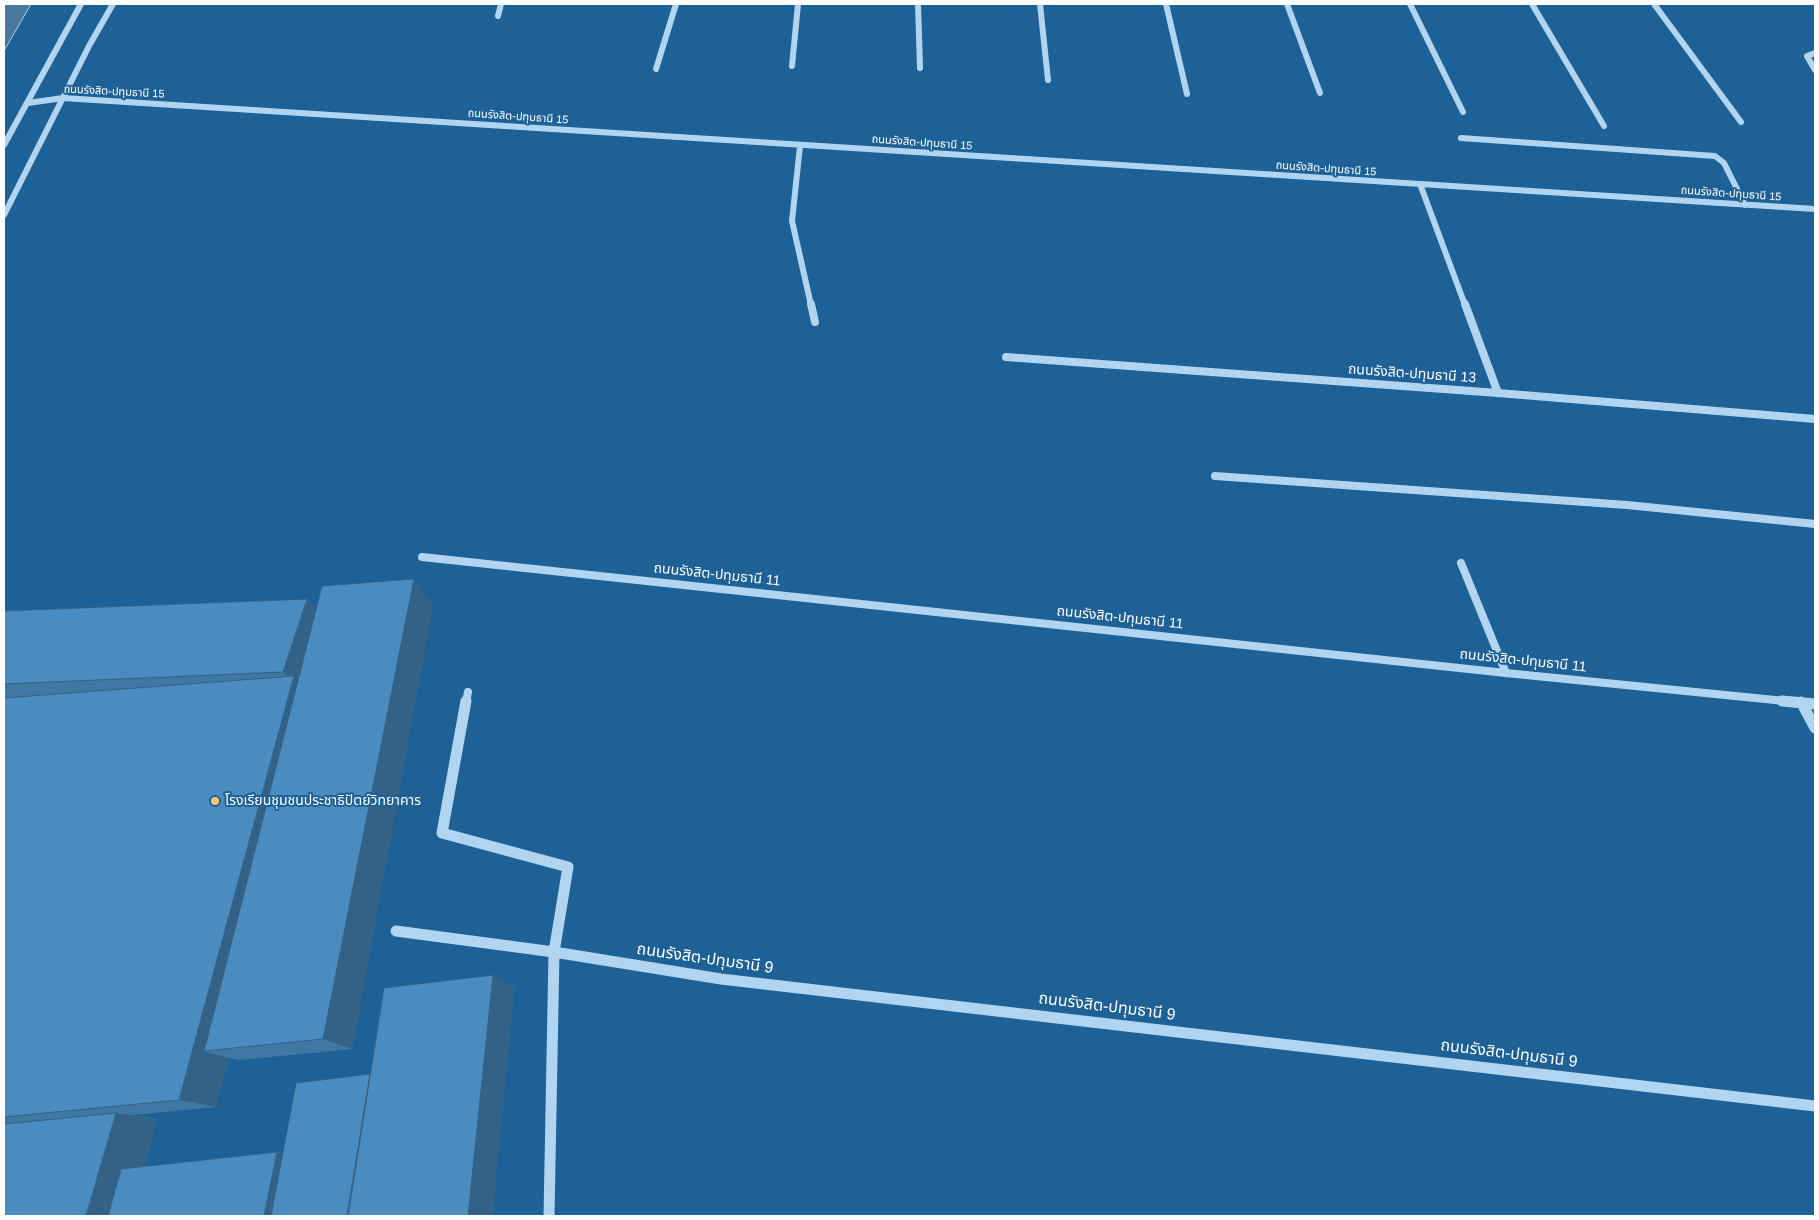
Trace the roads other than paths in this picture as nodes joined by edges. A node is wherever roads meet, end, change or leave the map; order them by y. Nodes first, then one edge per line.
1 (81, 4) edge
2 (113, 4) edge
3 (501, 4) edge
4 (676, 4) edge
5 (798, 4) edge
6 (918, 4) edge
7 (1040, 4) edge
8 (1166, 4) edge
9 (1287, 4) edge
10 (1410, 4) edge
11 (1532, 4) edge
12 (1654, 4) edge
13 (498, 16) dead end
14 (1815, 53) edge
15 (792, 66) dead end
16 (920, 68) dead end
17 (656, 69) dead end
18 (1815, 70) edge
19 (1048, 80) dead end
20 (1320, 93) dead end
21 (1187, 94) dead end
22 (63, 98) junction
23 (28, 103) junction
24 (1464, 112) dead end
25 (1741, 122) dead end
26 (1604, 126) dead end
27 (1461, 138) dead end
28 (4, 145) edge
29 (800, 146) junction
30 (1420, 184) junction
31 (1745, 205) junction
32 (1815, 209) edge
33 (4, 215) edge
34 (815, 322) dead end
35 (1006, 357) dead end
36 (1498, 393) junction
37 (1815, 419) edge
38 (1215, 476) dead end
39 (1815, 524) edge
40 (422, 557) dead end
41 (1461, 562) dead end
42 (1506, 673) junction
43 (468, 692) dead end
44 (1801, 702) junction
45 (1815, 704) edge
46 (1815, 728) edge
47 (396, 931) dead end
48 (554, 952) junction
49 (1815, 1106) edge
50 (549, 1216) edge

1 - 23 street
2 - 22 street
3 - 13 street
4 - 17 street
5 - 15 street
6 - 16 street
7 - 19 street
8 - 21 street
9 - 20 street
10 - 24 street
11 - 26 street
12 - 25 street
14 - 18 street
22 - 23 street, ถนนรังสิต-ปทุมธานี 15
22 - 29 street, ถนนรังสิต-ปทุมธานี 15
22 - 33 street
23 - 28 street
27 - 31 street
29 - 30 street, ถนนรังสิต-ปทุมธานี 15
29 - 34 street
30 - 31 street, ถนนรังสิต-ปทุมธานี 15
30 - 36 street
31 - 32 street, ถนนรังสิต-ปทุมธานี 15
35 - 36 street, ถนนรังสิต-ปทุมธานี 13
36 - 37 street, ถนนรังสิต-ปทุมธานี 13
38 - 39 street
40 - 42 street, ถนนรังสิต-ปทุมธานี 11
41 - 42 street
42 - 44 street, ถนนรังสิต-ปทุมธานี 11
43 - 48 street
44 - 45 street, ถนนรังสิต-ปทุมธานี 11
44 - 46 street
47 - 48 street, ถนนรังสิต-ปทุมธานี 9
48 - 49 street, ถนนรังสิต-ปทุมธานี 9
48 - 50 street

